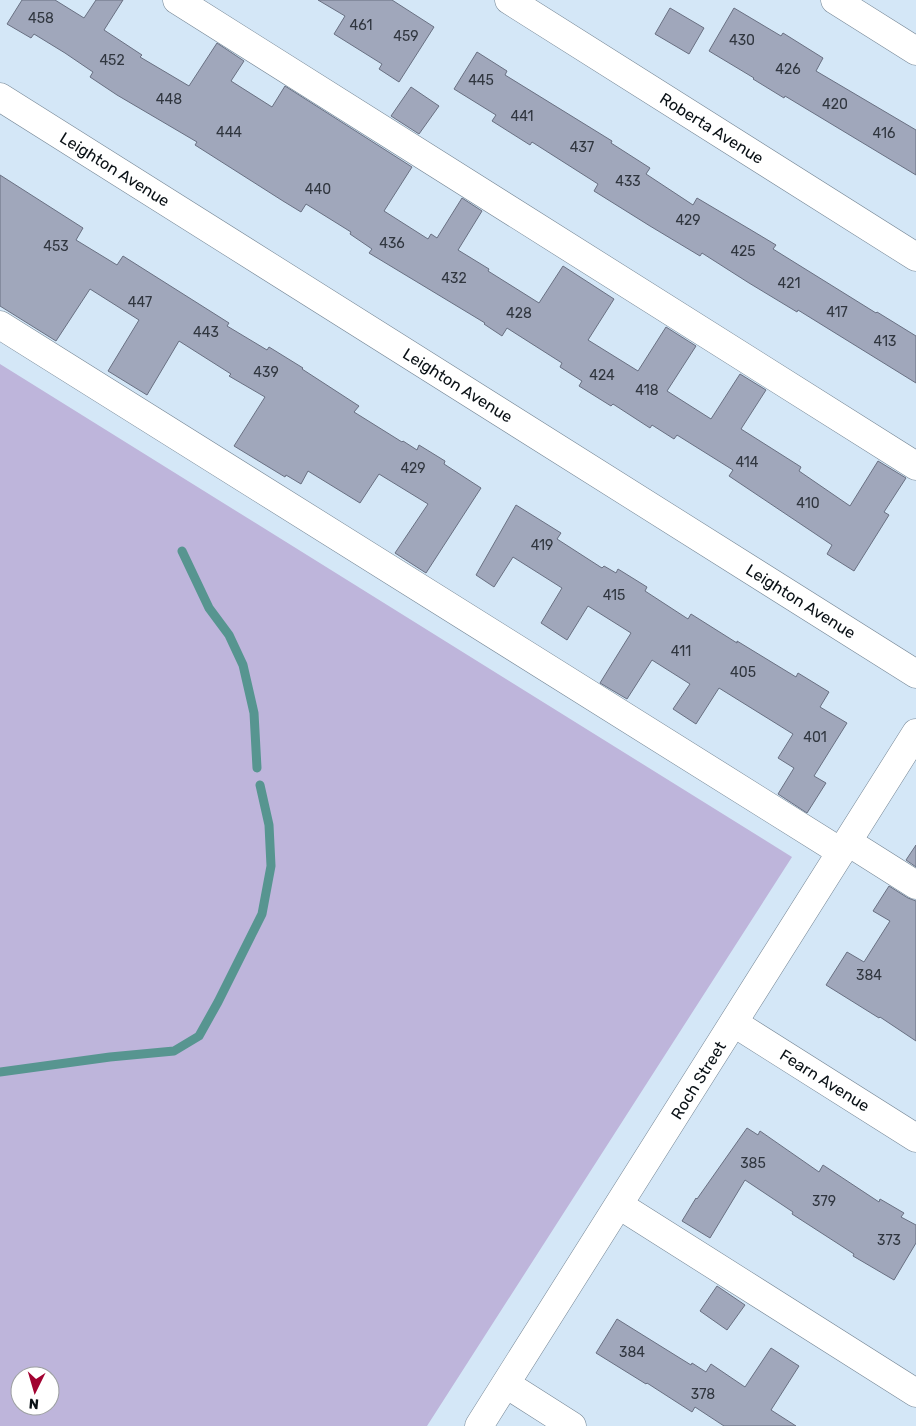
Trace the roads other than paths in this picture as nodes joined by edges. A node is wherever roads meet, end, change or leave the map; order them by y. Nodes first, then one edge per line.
1 (177, 0) edge
2 (509, 0) edge
3 (835, 0) edge
4 (916, 51) edge
5 (0, 97) edge
6 (916, 257) edge
7 (0, 325) edge
8 (916, 466) edge
9 (916, 674) edge
10 (916, 733) edge
11 (844, 847) junction
12 (916, 885) edge
13 (734, 1023) junction
14 (916, 1138) edge
15 (619, 1205) junction
16 (506, 1384) junction
17 (916, 1393) edge
18 (479, 1426) edge
19 (572, 1426) edge

1 - 8 street
2 - 6 street, Roberta Avenue
3 - 4 street
5 - 9 street, Leighton Avenue
7 - 11 street
10 - 11 street, Roch Street
11 - 12 street
11 - 13 street, Roch Street
13 - 14 street, Fearn Avenue
13 - 15 street, Roch Street
15 - 16 street, Roch Street
15 - 17 street
16 - 18 street, Roch Street
16 - 19 street

